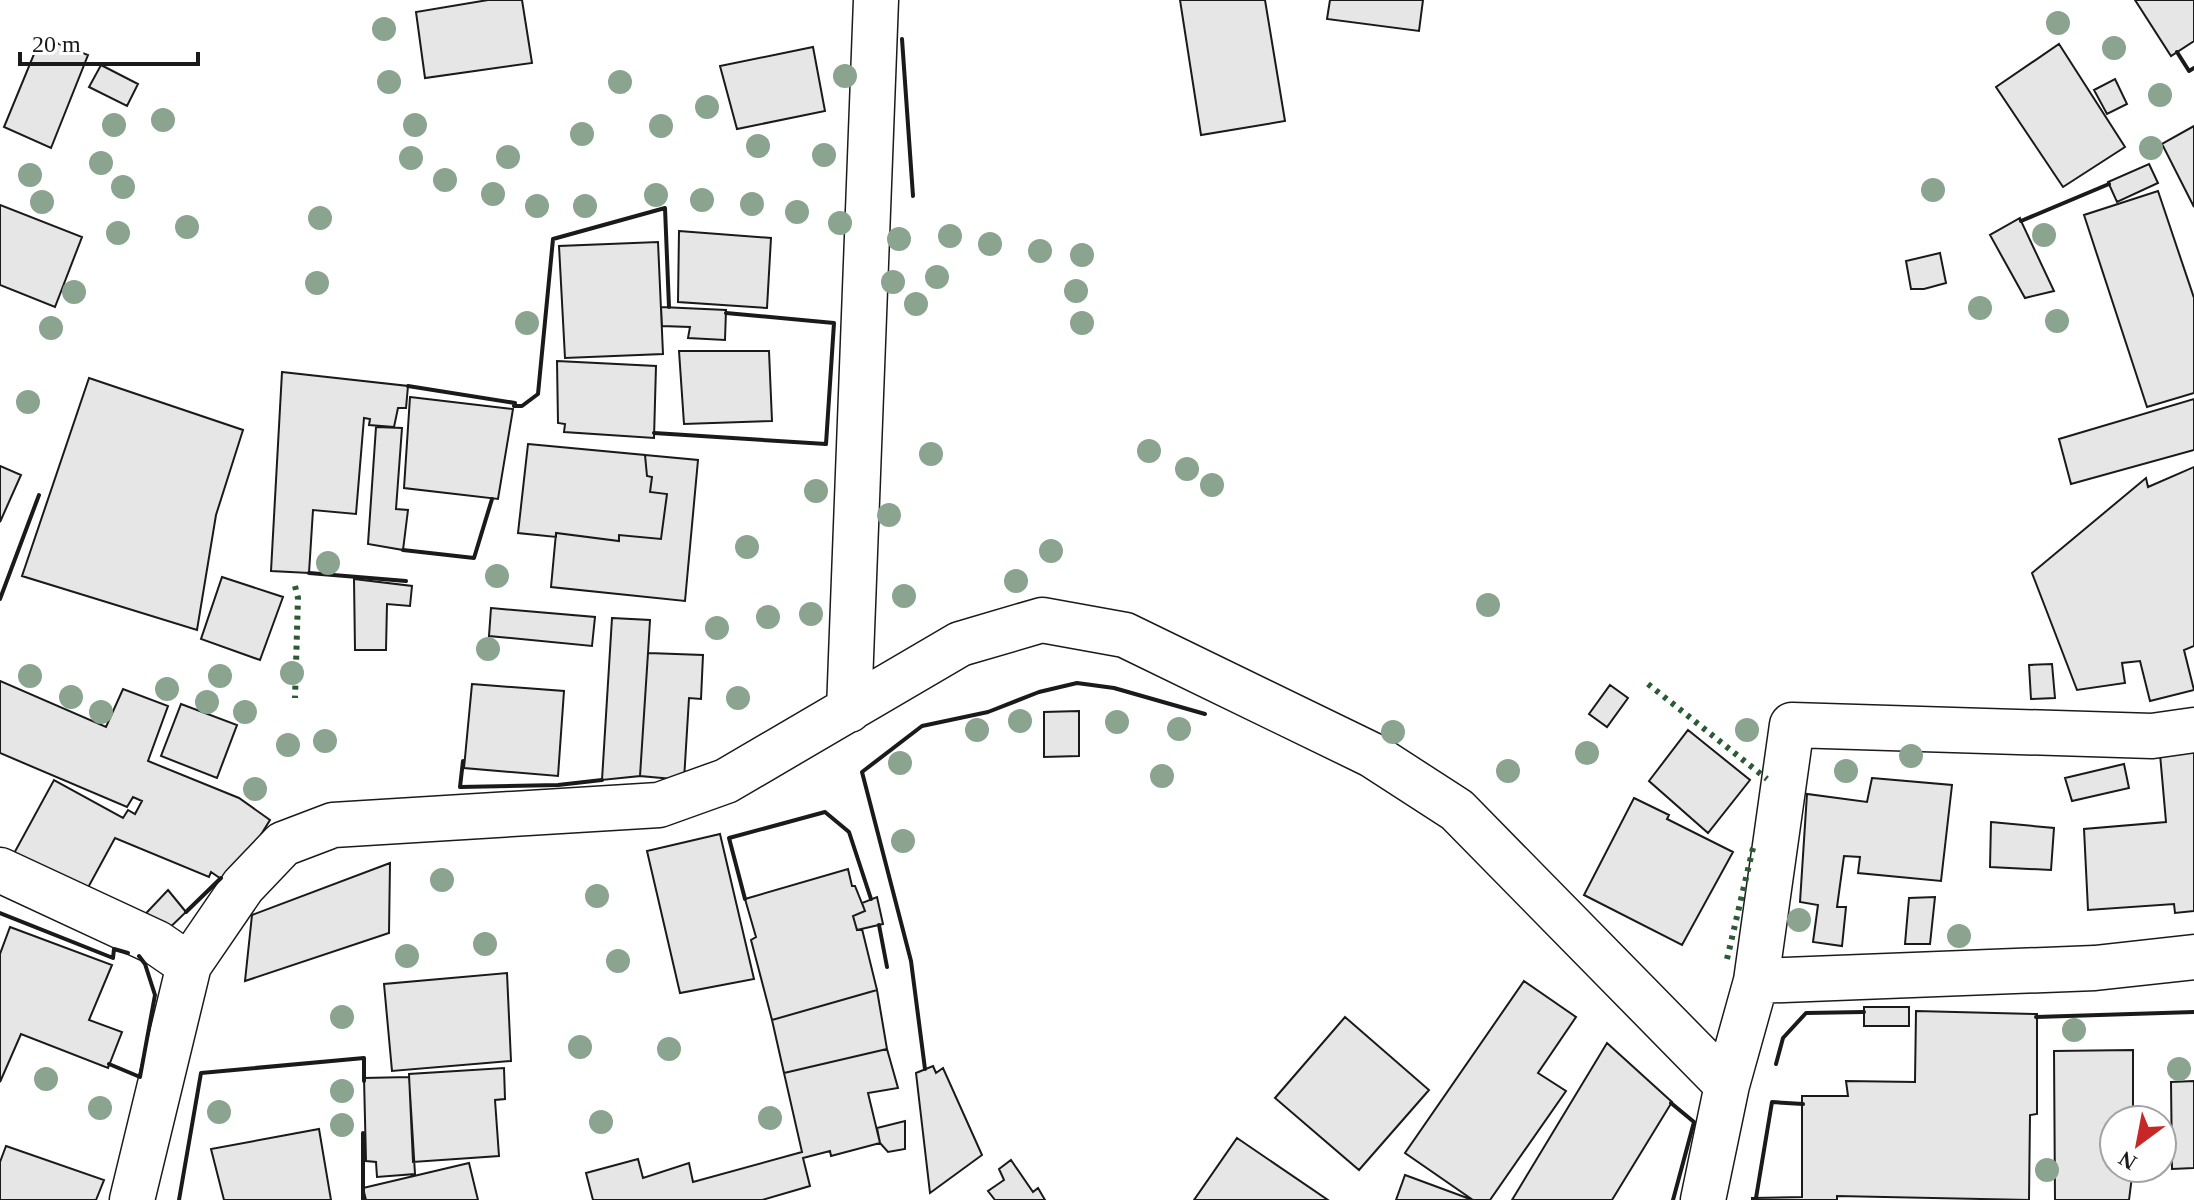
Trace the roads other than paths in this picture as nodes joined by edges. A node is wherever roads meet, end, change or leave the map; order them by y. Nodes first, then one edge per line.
1 (876, 0) edge
2 (849, 710) junction
3 (2194, 730) edge
4 (0, 870) edge
5 (2194, 957) edge
6 (189, 965) junction
7 (1756, 981) junction
8 (1727, 1085) junction
9 (132, 1200) edge
10 (1703, 1200) edge

1 - 2 street
2 - 6 street
2 - 8 street
3 - 7 street
4 - 6 street
5 - 7 street
6 - 9 street
7 - 8 street
8 - 10 street

